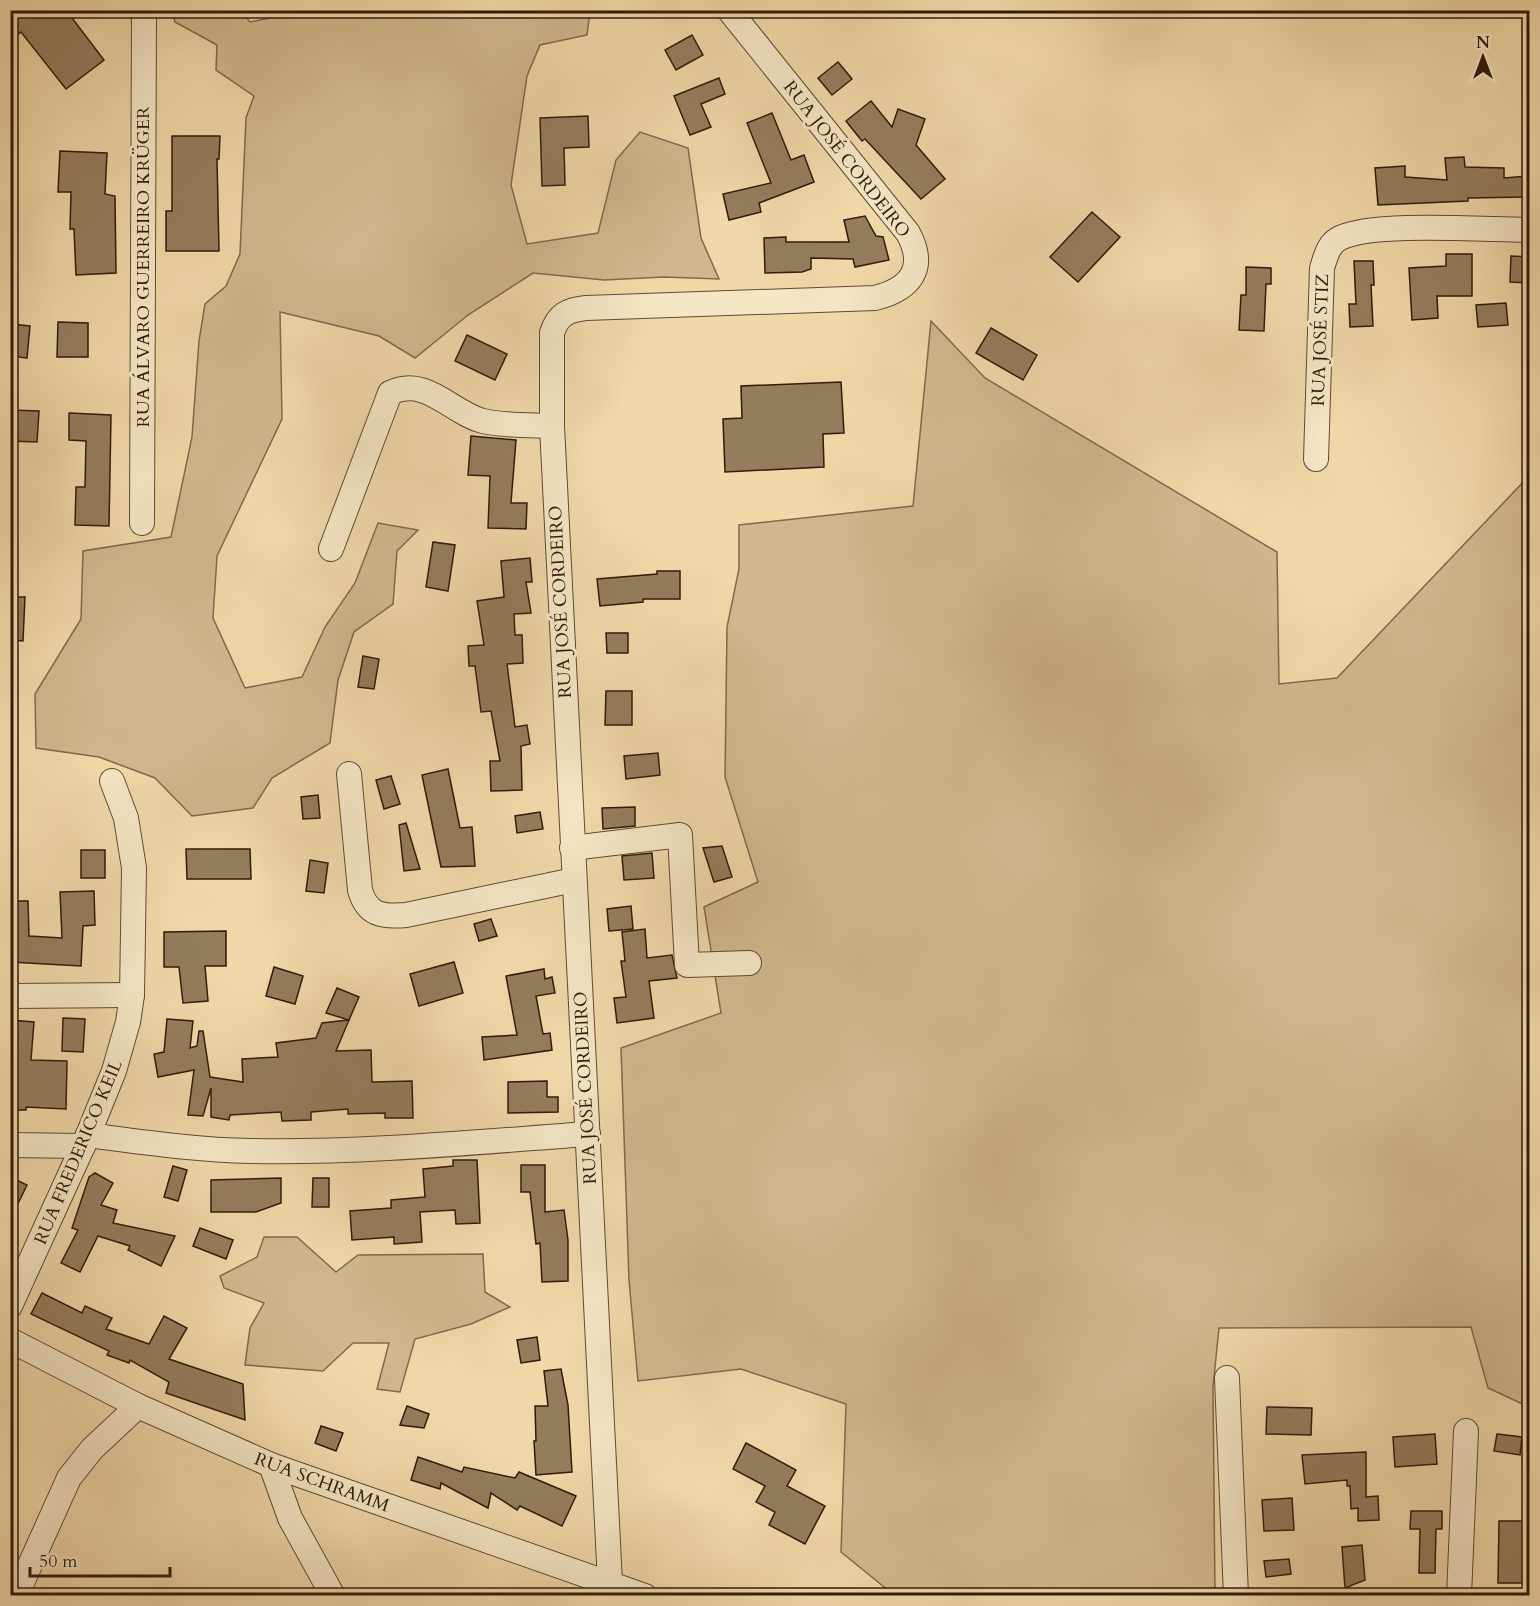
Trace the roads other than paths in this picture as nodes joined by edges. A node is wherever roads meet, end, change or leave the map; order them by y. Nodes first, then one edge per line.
1 (144, 10) edge
2 (729, 10) edge
3 (1530, 230) edge
4 (552, 426) junction
5 (1316, 459) dead end
6 (142, 523) dead end
7 (331, 549) dead end
8 (349, 774) dead end
9 (112, 781) dead end
10 (572, 848) junction
11 (574, 880) junction
12 (749, 963) dead end
13 (132, 995) junction
14 (10, 996) edge
15 (588, 1134) junction
16 (86, 1140) junction
17 (10, 1145) edge
18 (10, 1306) edge
19 (10, 1340) edge
20 (1227, 1378) dead end
21 (138, 1406) junction
22 (1466, 1431) dead end
23 (271, 1465) junction
24 (610, 1583) junction
25 (16, 1596) edge
26 (333, 1596) edge
27 (645, 1596) edge
28 (1236, 1596) edge
29 (1459, 1596) edge

1 - 6 street, RUA ÁLVARO GUERREIRO KRÜGER
2 - 4 street, RUA JOSÉ CORDEIRO
3 - 5 street, RUA JOSÉ STIZ
4 - 7 street
4 - 10 street, RUA JOSÉ CORDEIRO
8 - 11 street
9 - 13 street, RUA FREDERICO KEIL
10 - 11 street, RUA JOSÉ CORDEIRO
10 - 12 street
11 - 15 street, RUA JOSÉ CORDEIRO
13 - 14 street
13 - 16 street, RUA FREDERICO KEIL
15 - 16 street
15 - 24 street, RUA JOSÉ CORDEIRO
16 - 17 street
16 - 18 street, RUA FREDERICO KEIL
19 - 21 street, RUA SCHRAMM
20 - 28 street
21 - 23 street, RUA SCHRAMM
21 - 25 street
22 - 29 street
23 - 24 street, RUA SCHRAMM
23 - 26 street
24 - 27 street, RUA SCHRAMM

